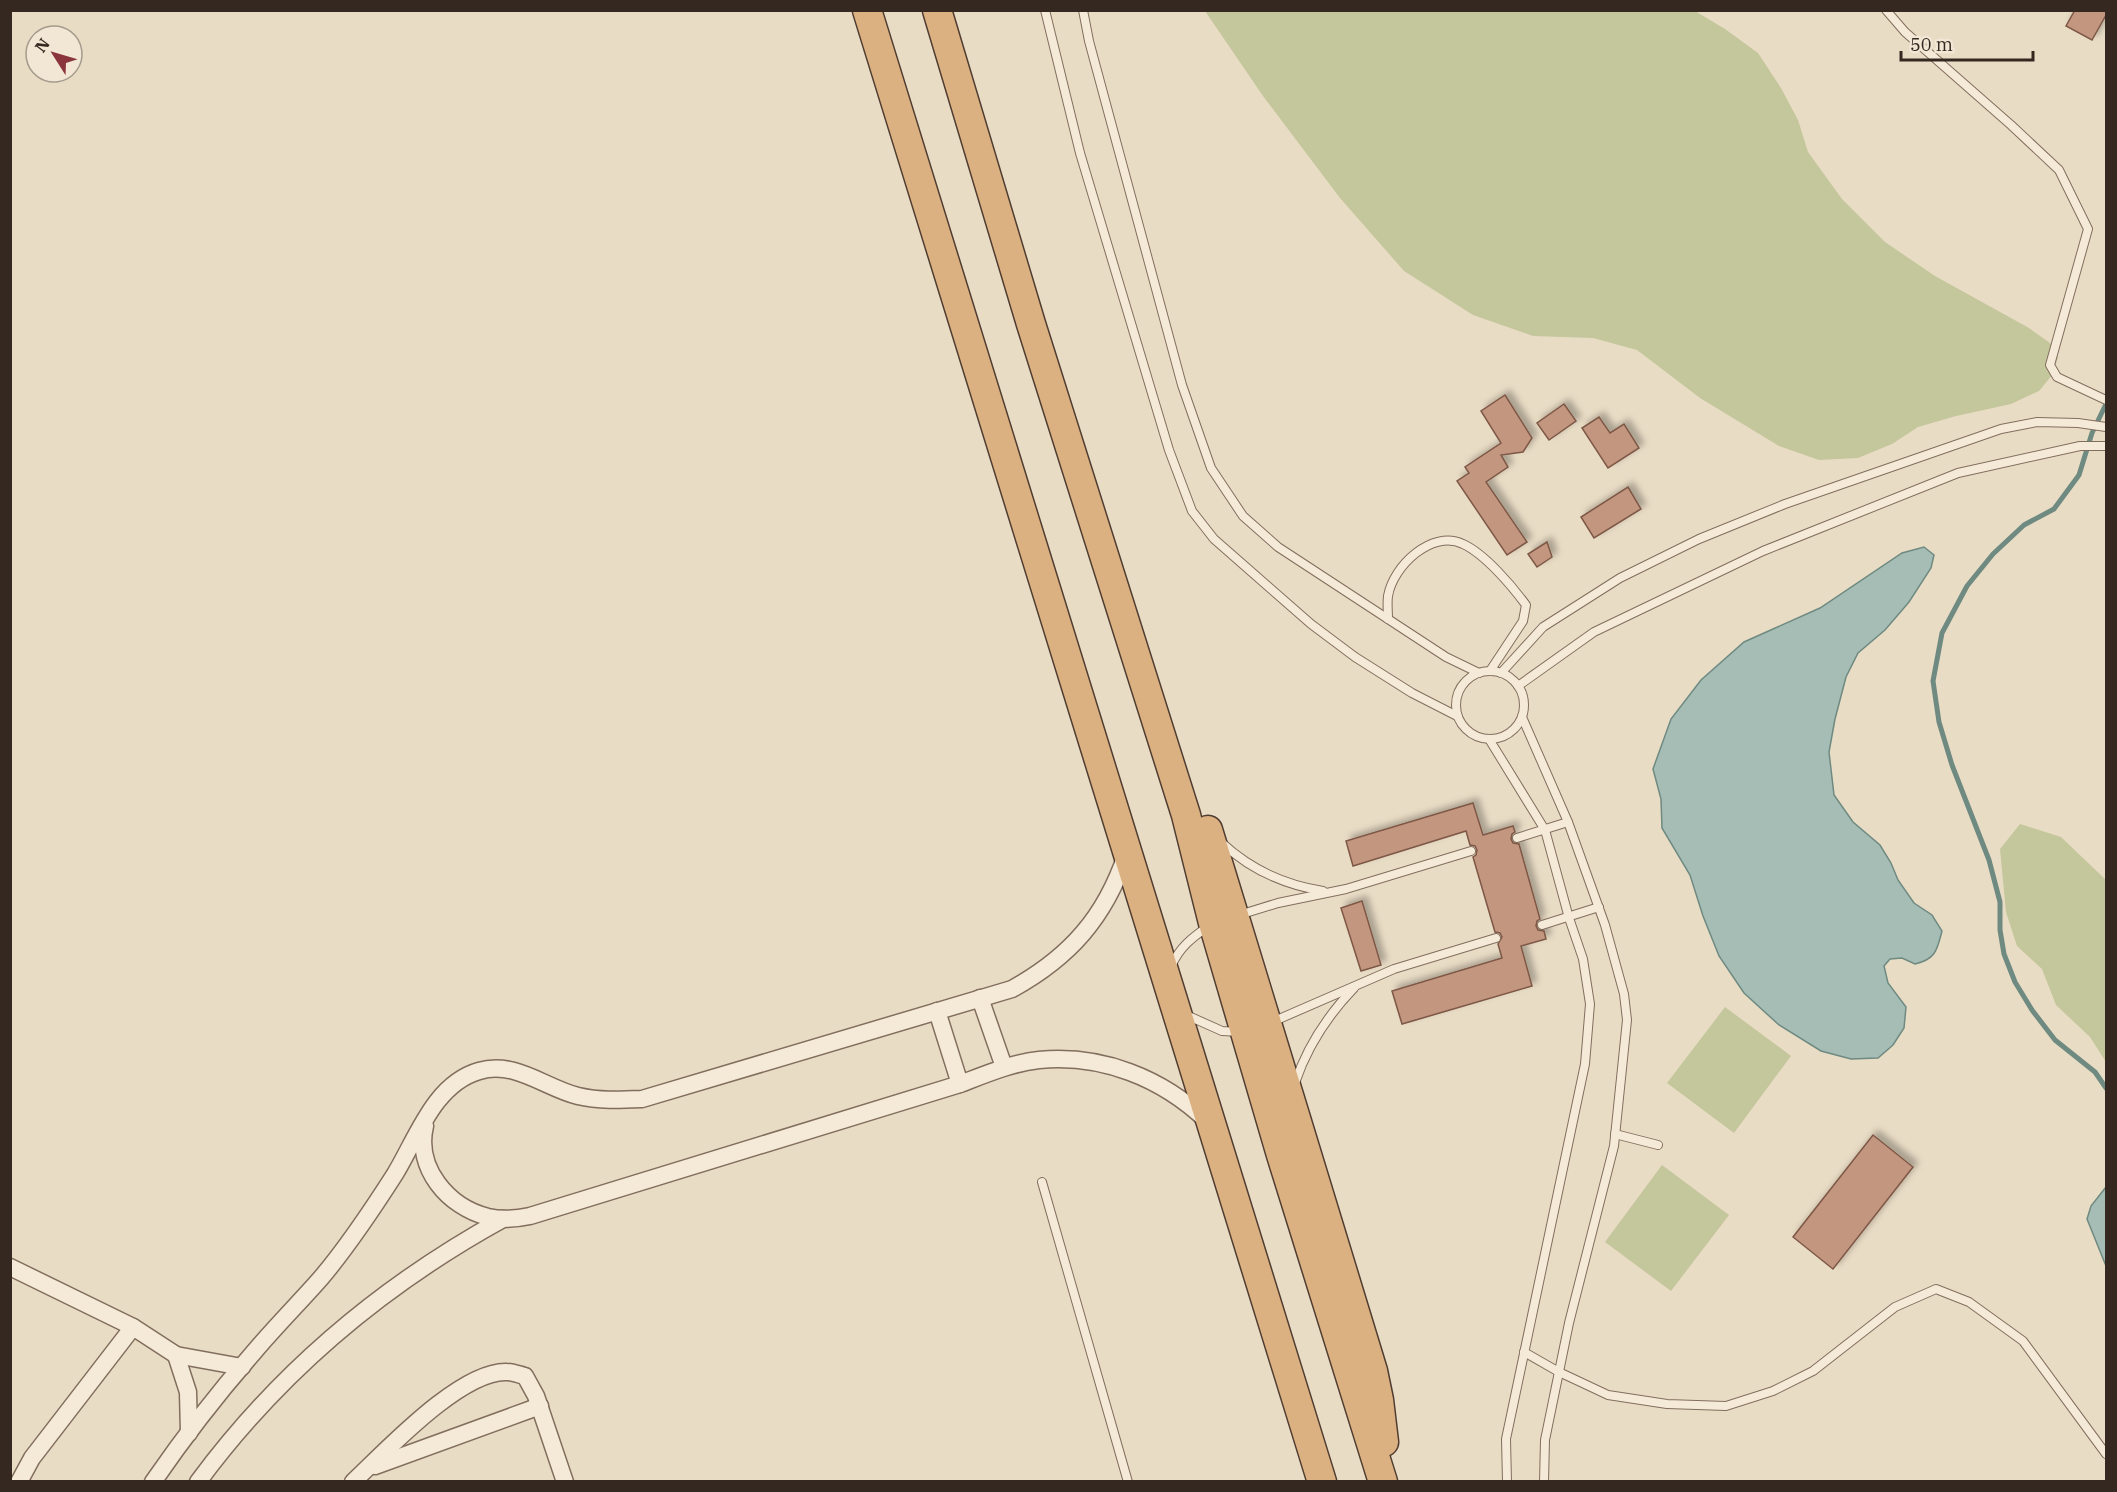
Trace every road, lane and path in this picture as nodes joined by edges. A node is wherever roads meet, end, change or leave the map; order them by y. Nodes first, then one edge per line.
1 (867, 10) edge
2 (937, 10) edge
3 (1045, 10) edge
4 (1083, 10) edge
5 (1886, 10) edge
6 (1030, 324) junction
7 (2106, 400) edge
8 (2105, 427) edge
9 (2102, 445) edge
10 (1388, 619) junction
11 (1490, 671) junction
12 (1479, 673) junction
13 (1501, 673) junction
14 (1518, 686) junction
15 (1457, 716) junction
16 (1522, 717) junction
17 (1489, 739) junction
18 (1568, 822) junction
19 (1208, 830) junction
20 (1545, 830) junction
21 (1517, 838) dead end
22 (1472, 851) dead end
23 (1127, 852) junction
24 (1329, 892) junction
25 (1599, 907) junction
26 (1569, 918) junction
27 (1224, 919) junction
28 (1542, 925) dead end
29 (1496, 938) dead end
30 (1166, 979) junction
31 (1358, 983) junction
32 (980, 998) junction
33 (1176, 1010) junction
34 (937, 1011) junction
35 (1256, 1028) junction
36 (1004, 1067) junction
37 (960, 1084) junction
38 (1290, 1098) junction
39 (426, 1119) junction
40 (1212, 1125) junction
41 (1615, 1134) junction
42 (1658, 1145) dead end
43 (1041, 1182) dead end
44 (503, 1219) junction
45 (10, 1267) edge
46 (133, 1327) junction
47 (1524, 1352) junction
48 (176, 1355) junction
49 (242, 1367) junction
50 (1559, 1372) junction
51 (540, 1406) junction
52 (189, 1433) junction
53 (2106, 1454) edge
54 (366, 1470) junction
55 (20, 1482) edge
56 (153, 1482) edge
57 (198, 1482) edge
58 (353, 1482) edge
59 (566, 1482) edge
60 (1128, 1482) edge
61 (1322, 1482) edge
62 (1384, 1482) edge
63 (1507, 1482) edge
64 (1544, 1482) edge

1 - 23 highway
2 - 6 highway
3 - 15 lane
4 - 10 lane
5 - 7 lane
6 - 19 highway
6 - 27 highway
8 - 13 lane
9 - 14 lane
10 - 11 lane
10 - 12 lane
11 - 12 lane
11 - 13 lane
12 - 15 lane
13 - 14 lane
14 - 16 lane
15 - 17 lane
16 - 17 lane
16 - 18 lane
17 - 20 lane
18 - 20 lane
18 - 25 lane
19 - 24 lane
19 - 27 highway
20 - 21 lane
20 - 26 lane
22 - 24 lane
23 - 30 highway
23 - 32 street
24 - 27 lane
25 - 26 lane
25 - 41 lane
26 - 28 lane
26 - 47 lane
27 - 30 lane
27 - 35 highway
29 - 31 lane
30 - 33 highway
31 - 35 lane
31 - 38 lane
32 - 34 street
32 - 36 street
33 - 35 lane
33 - 40 highway
34 - 37 street
34 - 39 street
35 - 38 highway
35 - 62 highway
36 - 37 street
36 - 40 street
37 - 44 street
38 - 62 highway
39 - 44 street
39 - 49 street
40 - 61 highway
41 - 42 lane
41 - 50 lane
43 - 60 lane
44 - 57 street
45 - 46 street
46 - 48 street
46 - 55 street
47 - 50 lane
47 - 63 lane
48 - 49 street
48 - 52 street
49 - 52 street
50 - 53 lane
50 - 64 lane
51 - 54 street
51 - 54 street
51 - 59 street
52 - 56 street
54 - 58 street

